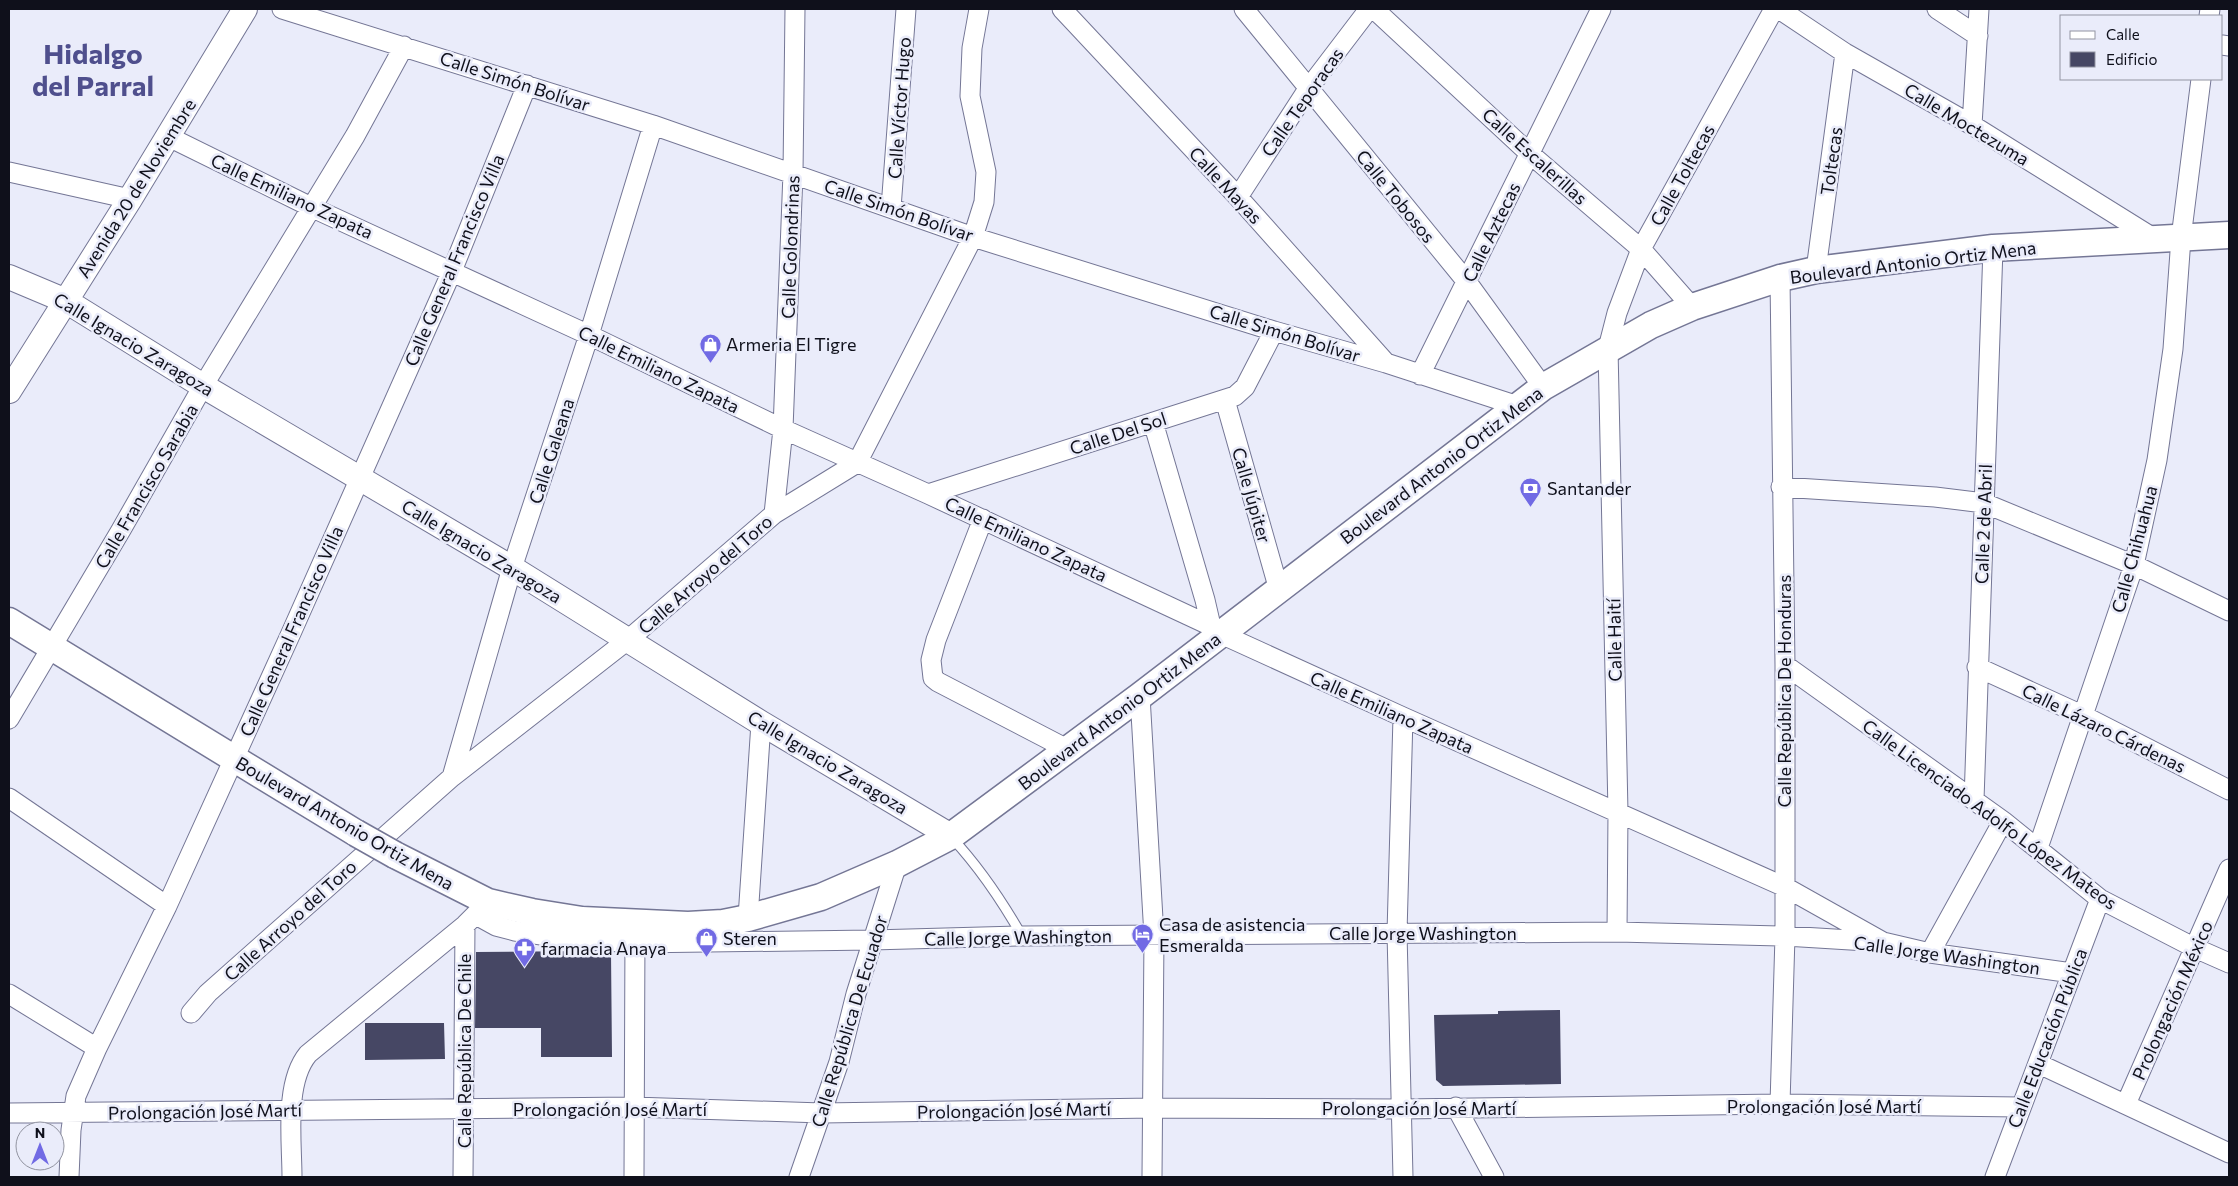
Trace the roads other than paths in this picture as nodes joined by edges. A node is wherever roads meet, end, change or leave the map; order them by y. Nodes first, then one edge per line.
1 (245, 9) edge
2 (282, 9) edge
3 (796, 9) edge
4 (906, 9) edge
5 (978, 9) edge
6 (1062, 9) edge
7 (1244, 9) edge
8 (1369, 9) edge
9 (1374, 9) edge
10 (1601, 9) edge
11 (1774, 9) edge
12 (1779, 9) edge
13 (1937, 9) edge
14 (1979, 9) edge
15 (1978, 36) junction
16 (404, 46) junction
17 (1845, 53) junction
18 (2201, 80) edge
19 (527, 85) junction
20 (1308, 89) junction
21 (653, 125) junction
22 (1972, 125) junction
23 (168, 137) junction
24 (1529, 153) junction
25 (9, 172) edge
26 (793, 173) junction
27 (1238, 197) junction
28 (130, 199) junction
29 (313, 208) junction
30 (891, 208) junction
31 (2229, 235) edge
32 (974, 237) junction
33 (2181, 238) junction
34 (2155, 239) junction
35 (1994, 248) junction
36 (1641, 249) junction
37 (452, 270) junction
38 (1816, 270) junction
39 (9, 277) edge
40 (1780, 278) junction
41 (1467, 282) junction
42 (66, 301) junction
43 (1692, 307) junction
44 (1274, 331) junction
45 (589, 335) junction
46 (1608, 348) junction
47 (1386, 364) junction
48 (1420, 375) junction
49 (11, 384) edge
50 (203, 386) junction
51 (1543, 387) junction
52 (1225, 400) junction
53 (1518, 406) junction
54 (1153, 422) junction
55 (783, 429) junction
56 (857, 463) junction
57 (359, 478) junction
58 (1781, 487) junction
59 (928, 494) junction
60 (1984, 503) junction
61 (774, 514) junction
62 (983, 519) junction
63 (2134, 565) junction
64 (512, 568) junction
65 (1279, 590) junction
66 (2229, 611) edge
67 (9, 620) edge
68 (1216, 630) junction
69 (629, 639) junction
70 (52, 646) junction
71 (1785, 665) junction
72 (1977, 667) junction
73 (1140, 696) junction
74 (2084, 716) junction
75 (1403, 717) junction
76 (9, 719) edge
77 (761, 723) junction
78 (1069, 750) junction
79 (234, 759) junction
80 (452, 777) junction
81 (2229, 790) edge
82 (9, 798) edge
83 (1974, 800) junction
84 (1618, 812) junction
85 (2003, 821) junction
86 (951, 836) junction
87 (2038, 848) junction
88 (898, 864) junction
89 (2229, 869) edge
90 (1785, 887) junction
91 (2100, 899) junction
92 (167, 906) junction
93 (476, 914) junction
94 (748, 918) junction
95 (1617, 932) junction
96 (634, 933) junction
97 (1397, 933) junction
98 (1022, 936) junction
99 (1154, 936) junction
100 (1785, 936) junction
101 (872, 940) junction
102 (1883, 942) junction
103 (2195, 948) junction
104 (1930, 953) junction
105 (2229, 963) edge
106 (2072, 973) junction
107 (9, 994) edge
108 (191, 1013) dead end
109 (97, 1048) junction
110 (2040, 1064) junction
111 (1780, 1104) junction
112 (2126, 1104) junction
113 (2020, 1107) junction
114 (633, 1108) junction
115 (1154, 1108) junction
116 (1456, 1108) junction
117 (1402, 1109) junction
118 (292, 1110) junction
119 (463, 1110) junction
120 (9, 1113) edge
121 (72, 1113) junction
122 (822, 1113) junction
123 (2229, 1153) edge
124 (69, 1177) edge
125 (292, 1177) edge
126 (463, 1177) edge
127 (634, 1177) edge
128 (799, 1177) edge
129 (1152, 1177) edge
130 (1403, 1177) edge
131 (1494, 1177) edge
132 (1995, 1177) edge

1 - 23 street, Avenida 20 de Noviembre
2 - 16 street, Calle Simón Bolívar
3 - 26 street, Calle Golondrinas
4 - 30 street, Calle Víctor Hugo
5 - 32 street
6 - 27 street, Calle Mayas
7 - 20 street, Calle Tobosos
8 - 20 street, Calle Teporacas
9 - 24 street, Calle Escalerillas
10 - 24 street, Calle Aztecas
11 - 36 street, Calle Toltecas
12 - 17 street, Calle Moctezuma
13 - 15 street
14 - 15 street
15 - 22 street
16 - 19 street, Calle Simón Bolívar
16 - 29 street, Calle Francisco Sarabia
17 - 22 street, Calle Moctezuma
17 - 38 street, Toltecas
18 - 33 street, Calle Chihuahua
19 - 21 street, Calle Simón Bolívar
19 - 37 street, Calle General Francisco Villa
20 - 27 street, Calle Teporacas
20 - 41 street, Calle Tobosos
21 - 26 street, Calle Simón Bolívar
21 - 45 street, Calle Galeana
22 - 34 street, Calle Moctezuma
23 - 28 street, Avenida 20 de Noviembre
23 - 29 street, Calle Emiliano Zapata
24 - 36 street, Calle Escalerillas
24 - 41 street, Calle Aztecas
25 - 28 street
26 - 30 street, Calle Simón Bolívar
26 - 55 street, Calle Golondrinas
27 - 47 street, Calle Mayas
28 - 42 street, Avenida 20 de Noviembre
29 - 37 street, Calle Emiliano Zapata
29 - 50 street, Calle Francisco Sarabia
30 - 32 street, Calle Simón Bolívar
31 - 33 main road, Boulevard Antonio Ortiz Mena
32 - 44 street, Calle Simón Bolívar
32 - 56 street
33 - 34 main road, Boulevard Antonio Ortiz Mena
33 - 63 street, Calle Chihuahua
34 - 35 main road, Boulevard Antonio Ortiz Mena
35 - 38 main road, Boulevard Antonio Ortiz Mena
35 - 60 street, Calle 2 de Abril
36 - 43 street, Calle Escalerillas
36 - 46 street, Calle Toltecas
37 - 45 street, Calle Emiliano Zapata
37 - 57 street, Calle General Francisco Villa
38 - 40 main road, Boulevard Antonio Ortiz Mena
39 - 42 street, Calle Ignacio Zaragoza
40 - 43 main road, Boulevard Antonio Ortiz Mena
40 - 58 street, Calle República De Honduras
41 - 48 street, Calle Aztecas
41 - 51 street, Calle Tobosos
42 - 49 street, Avenida 20 de Noviembre
42 - 50 street, Calle Ignacio Zaragoza
43 - 46 main road, Boulevard Antonio Ortiz Mena
44 - 47 street, Calle Simón Bolívar
44 - 52 street, Calle Del Sol
45 - 55 street, Calle Emiliano Zapata
45 - 64 street, Calle Galeana
46 - 51 main road, Boulevard Antonio Ortiz Mena
46 - 84 street, Calle Haití
47 - 48 street, Calle Simón Bolívar
48 - 53 street, Calle Simón Bolívar
50 - 57 street, Calle Ignacio Zaragoza
50 - 70 street, Calle Francisco Sarabia
51 - 53 main road, Boulevard Antonio Ortiz Mena
52 - 54 street, Calle Del Sol
52 - 65 street, Calle Júpiter
53 - 65 main road, Boulevard Antonio Ortiz Mena
54 - 59 street, Calle Del Sol
54 - 68 street
55 - 56 street, Calle Emiliano Zapata
55 - 61 street, Calle Golondrinas
56 - 59 street, Calle Emiliano Zapata
56 - 61 street, Calle Arroyo del Toro
57 - 64 street, Calle Ignacio Zaragoza
57 - 79 street, Calle General Francisco Villa
58 - 60 street
58 - 71 street, Calle República De Honduras
59 - 62 street, Calle Emiliano Zapata
60 - 63 street
60 - 72 street, Calle 2 de Abril
61 - 69 street, Calle Arroyo del Toro
62 - 68 street, Calle Emiliano Zapata
62 - 78 street
63 - 66 street
63 - 74 street, Calle Chihuahua
64 - 69 street, Calle Ignacio Zaragoza
64 - 80 street, Calle Galeana
65 - 68 main road, Boulevard Antonio Ortiz Mena
67 - 70 main road, Boulevard Antonio Ortiz Mena
68 - 73 main road, Boulevard Antonio Ortiz Mena
68 - 75 street, Calle Emiliano Zapata
69 - 77 street, Calle Ignacio Zaragoza
69 - 80 street, Calle Arroyo del Toro
70 - 76 street, Calle Francisco Sarabia
70 - 79 main road, Boulevard Antonio Ortiz Mena
71 - 83 street, Calle Licenciado Adolfo López Mateos
71 - 90 street, Calle República De Honduras
72 - 74 street, Calle Lázaro Cárdenas
72 - 83 street, Calle 2 de Abril
73 - 78 main road, Boulevard Antonio Ortiz Mena
73 - 99 street
74 - 81 street, Calle Lázaro Cárdenas
74 - 87 street, Calle Chihuahua
75 - 84 street, Calle Emiliano Zapata
75 - 97 street
77 - 86 street, Calle Ignacio Zaragoza
77 - 94 street
78 - 86 main road, Boulevard Antonio Ortiz Mena
79 - 92 street, Calle General Francisco Villa
79 - 93 main road, Boulevard Antonio Ortiz Mena, bridge
80 - 108 street, Calle Arroyo del Toro
82 - 92 street
83 - 85 street, Calle Licenciado Adolfo López Mateos
84 - 90 street, Calle Emiliano Zapata
84 - 95 street, Calle Haití
85 - 87 street, Calle Licenciado Adolfo López Mateos
85 - 104 street
86 - 88 main road, Boulevard Antonio Ortiz Mena
86 - 98 lane
87 - 91 street, Calle Licenciado Adolfo López Mateos
88 - 94 main road, Boulevard Antonio Ortiz Mena
88 - 101 street, Calle República De Ecuador
89 - 103 street, Prolongación México
90 - 100 street, Calle República De Honduras
90 - 102 street, Calle Emiliano Zapata
91 - 103 street, Calle Licenciado Adolfo López Mateos
91 - 106 street, Calle Educación Pública
92 - 109 street, Calle General Francisco Villa
93 - 96 main road, Boulevard Antonio Ortiz Mena
93 - 118 street
93 - 119 street, Calle República De Chile
94 - 96 main road, Boulevard Antonio Ortiz Mena
95 - 97 street, Calle Jorge Washington
95 - 100 street, Calle Jorge Washington
96 - 101 street, Calle Jorge Washington
96 - 114 street
97 - 99 street, Calle Jorge Washington
97 - 117 street
98 - 99 street, Calle Jorge Washington
98 - 101 street, Calle Jorge Washington
99 - 115 street
100 - 102 street, Calle Jorge Washington
100 - 111 street, Calle República De Honduras
101 - 122 street, Calle República De Ecuador
102 - 104 street, Calle Jorge Washington
103 - 105 street, Calle Licenciado Adolfo López Mateos
103 - 112 street, Prolongación México
104 - 106 street, Calle Jorge Washington
106 - 110 street, Calle Educación Pública
107 - 109 street
109 - 121 street, Calle General Francisco Villa
110 - 112 street
110 - 113 street, Calle Educación Pública
111 - 113 street, Prolongación José Martí
111 - 116 street, Prolongación José Martí
112 - 123 street
113 - 132 street, Calle Educación Pública
114 - 119 street, Prolongación José Martí
114 - 122 street, Prolongación José Martí
114 - 127 street
115 - 117 street, Prolongación José Martí
115 - 122 street, Prolongación José Martí
115 - 129 street
116 - 117 street, Prolongación José Martí
116 - 131 street
117 - 130 street
118 - 119 street, Prolongación José Martí
118 - 121 street, Prolongación José Martí
118 - 125 street
119 - 126 street, Calle República De Chile
120 - 121 street, Prolongación José Martí
121 - 124 street, Calle General Francisco Villa
122 - 128 street, Calle República De Ecuador

